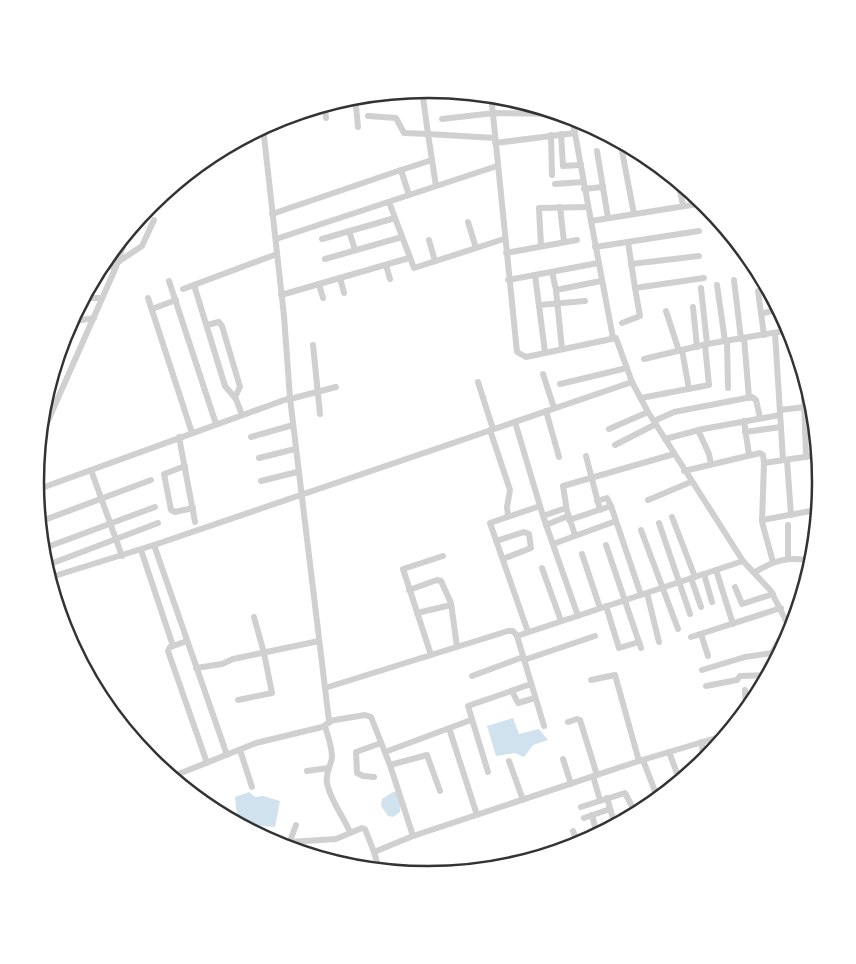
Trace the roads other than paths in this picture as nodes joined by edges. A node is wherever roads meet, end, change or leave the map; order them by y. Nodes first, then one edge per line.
1 (422, 98) edge
2 (492, 103) edge
3 (356, 105) edge
4 (325, 112) edge
5 (494, 113) junction
6 (536, 114) edge
7 (368, 116) dead end
8 (326, 118) dead end
9 (442, 119) dead end
10 (358, 127) dead end
11 (574, 127) edge
12 (575, 132) junction
13 (264, 134) edge
14 (428, 134) junction
15 (561, 134) junction
16 (550, 135) junction
17 (495, 141) junction
18 (622, 150) edge
19 (597, 151) dead end
20 (432, 160) junction
21 (581, 165) junction
22 (497, 166) junction
23 (401, 170) junction
24 (552, 175) dead end
25 (583, 182) junction
26 (555, 184) dead end
27 (436, 186) junction
28 (603, 187) junction
29 (584, 189) junction
30 (680, 192) edge
31 (409, 195) junction
32 (389, 202) junction
33 (693, 204) edge
34 (683, 205) junction
35 (560, 207) junction
36 (588, 207) junction
37 (272, 214) junction
38 (634, 214) junction
39 (395, 218) junction
40 (608, 218) junction
41 (154, 220) dead end
42 (591, 221) junction
43 (468, 222) dead end
44 (349, 231) junction
45 (699, 232) dead end
46 (402, 237) junction
47 (276, 239) junction
48 (322, 239) dead end
49 (504, 239) junction
50 (429, 240) dead end
51 (577, 240) dead end
52 (564, 242) junction
53 (628, 242) junction
54 (541, 246) junction
55 (595, 247) junction
56 (476, 248) junction
57 (122, 249) edge
58 (355, 250) junction
59 (506, 253) junction
60 (277, 254) junction
61 (699, 256) dead end
62 (409, 258) junction
63 (325, 259) dead end
64 (435, 261) junction
65 (598, 263) junction
66 (117, 264) junction
67 (631, 264) junction
68 (112, 265) edge
69 (386, 265) junction
70 (552, 272) junction
71 (535, 275) junction
72 (340, 278) junction
73 (390, 278) dead end
74 (704, 278) dead end
75 (508, 280) junction
76 (734, 280) dead end
77 (169, 281) dead end
78 (601, 281) junction
79 (194, 284) junction
80 (319, 284) junction
81 (717, 285) dead end
82 (635, 288) junction
83 (701, 288) dead end
84 (183, 289) dead end
85 (556, 290) junction
86 (758, 291) dead end
87 (344, 293) dead end
88 (282, 295) junction
89 (91, 298) edge
90 (102, 298) junction
91 (148, 298) dead end
92 (323, 298) dead end
93 (176, 300) junction
94 (586, 301) dead end
95 (558, 304) junction
96 (539, 305) junction
97 (693, 307) dead end
98 (152, 309) junction
99 (666, 311) dead end
100 (772, 311) edge
101 (761, 314) junction
102 (94, 318) junction
103 (79, 320) edge
104 (622, 323) dead end
105 (207, 325) junction
106 (782, 332) edge
107 (775, 333) junction
108 (764, 335) junction
109 (613, 338) junction
110 (743, 338) junction
111 (726, 341) junction
112 (313, 345) dead end
113 (706, 345) junction
114 (698, 346) junction
115 (562, 349) junction
116 (681, 350) junction
117 (545, 352) junction
118 (644, 359) dead end
119 (627, 368) junction
120 (544, 374) dead end
121 (478, 382) dead end
122 (632, 382) junction
123 (560, 384) dead end
124 (336, 387) dead end
125 (728, 388) dead end
126 (689, 389) junction
127 (318, 392) junction
128 (235, 397) junction
129 (641, 398) junction
130 (749, 398) junction
131 (290, 399) junction
132 (805, 407) joint
133 (554, 408) junction
134 (546, 411) junction
135 (648, 412) junction
136 (780, 413) junction
137 (320, 414) dead end
138 (242, 415) junction
139 (760, 418) junction
140 (49, 419) edge
141 (744, 421) junction
142 (515, 422) junction
143 (655, 423) junction
144 (216, 424) junction
145 (293, 426) junction
146 (781, 427) junction
147 (492, 429) junction
148 (609, 429) dead end
149 (698, 430) junction
150 (745, 432) junction
151 (192, 433) junction
152 (180, 437) junction
153 (251, 437) dead end
154 (665, 440) junction
155 (615, 445) dead end
156 (295, 449) junction
157 (674, 454) junction
158 (749, 455) junction
159 (586, 456) dead end
160 (811, 456) edge
161 (559, 457) dead end
162 (806, 457) junction
163 (259, 458) dead end
164 (785, 460) junction
165 (764, 463) junction
166 (711, 464) junction
167 (185, 466) junction
168 (91, 470) junction
169 (297, 472) junction
170 (684, 472) junction
171 (591, 478) junction
172 (151, 480) dead end
173 (261, 481) dead end
174 (691, 482) junction
175 (44, 487) edge
176 (300, 494) junction
177 (101, 499) junction
178 (648, 500) dead end
179 (597, 501) junction
180 (540, 506) junction
181 (611, 506) junction
182 (155, 507) dead end
183 (193, 508) junction
184 (566, 508) junction
185 (600, 510) junction
186 (811, 510) edge
187 (791, 515) junction
188 (508, 516) junction
189 (543, 516) junction
190 (672, 517) dead end
191 (569, 518) junction
192 (46, 519) edge
193 (762, 520) junction
194 (616, 521) junction
195 (196, 522) dead end
196 (110, 523) junction
197 (158, 523) dead end
198 (659, 523) dead end
199 (546, 525) junction
200 (788, 525) dead end
201 (641, 530) dead end
202 (574, 535) junction
203 (116, 538) junction
204 (496, 541) junction
205 (553, 544) junction
206 (154, 545) junction
207 (606, 545) dead end
208 (49, 546) edge
209 (140, 550) junction
210 (582, 554) dead end
211 (122, 556) junction
212 (443, 556) dead end
213 (788, 558) junction
214 (502, 559) junction
215 (804, 559) edge
216 (743, 561) junction
217 (773, 562) junction
218 (53, 563) edge
219 (542, 568) dead end
220 (716, 570) junction
221 (755, 572) junction
222 (704, 574) junction
223 (56, 576) edge
224 (693, 578) junction
225 (680, 582) junction
226 (735, 587) dead end
227 (663, 588) junction
228 (409, 590) junction
229 (644, 594) junction
230 (773, 594) junction
231 (626, 600) junction
232 (712, 602) dead end
233 (451, 605) junction
234 (701, 607) dead end
235 (603, 608) junction
236 (780, 608) junction
237 (417, 613) junction
238 (690, 614) dead end
239 (578, 616) junction
240 (254, 617) dead end
241 (786, 620) edge
242 (561, 621) junction
243 (733, 624) junction
244 (678, 630) dead end
245 (528, 632) junction
246 (701, 634) junction
247 (517, 636) junction
248 (595, 636) dead end
249 (691, 637) dead end
250 (187, 641) junction
251 (319, 641) junction
252 (659, 642) dead end
253 (173, 646) junction
254 (457, 646) junction
255 (774, 651) edge
256 (264, 653) junction
257 (431, 655) junction
258 (708, 656) dead end
259 (523, 658) junction
260 (196, 668) junction
261 (702, 670) dead end
262 (760, 675) edge
263 (472, 676) dead end
264 (591, 680) dead end
265 (531, 684) junction
266 (706, 686) dead end
267 (325, 688) junction
268 (512, 690) junction
269 (746, 690) dead end
270 (746, 696) edge
271 (535, 698) junction
272 (238, 700) dead end
273 (471, 720) junction
274 (568, 722) dead end
275 (328, 724) junction
276 (544, 726) dead end
277 (449, 728) junction
278 (714, 739) edge
279 (702, 742) junction
280 (381, 743) junction
281 (240, 750) junction
282 (703, 751) edge
283 (385, 752) junction
284 (669, 752) junction
285 (227, 755) junction
286 (562, 759) dead end
287 (641, 760) junction
288 (509, 761) dead end
289 (207, 763) junction
290 (390, 765) junction
291 (328, 768) junction
292 (307, 771) dead end
293 (488, 772) dead end
294 (179, 774) edge
295 (677, 774) edge
296 (595, 775) junction
297 (374, 777) dead end
298 (571, 784) junction
299 (252, 787) dead end
300 (440, 792) dead end
301 (655, 792) edge
302 (604, 799) junction
303 (523, 800) junction
304 (581, 807) dead end
305 (633, 807) edge
306 (610, 809) junction
307 (477, 815) junction
308 (592, 815) junction
309 (584, 818) dead end
310 (613, 819) edge
311 (296, 826) dead end
312 (595, 828) edge
313 (573, 831) dead end
314 (350, 832) junction
315 (413, 836) junction
316 (575, 837) edge
317 (289, 840) edge
318 (298, 844) edge
319 (374, 852) junction
320 (377, 863) edge

1 - 14 street
2 - 5 street
3 - 10 street
4 - 8 street
5 - 6 street
5 - 9 street
5 - 17 street
7 - 14 street
11 - 12 street
12 - 15 street
12 - 21 street
13 - 37 street
14 - 17 street
14 - 20 street
15 - 16 street
15 - 21 street
16 - 17 street
16 - 24 street
17 - 22 street
18 - 38 street
19 - 28 street
20 - 23 street
20 - 27 street
21 - 25 street
22 - 27 street
22 - 49 street
23 - 31 street
23 - 37 street
25 - 26 street
25 - 29 street
27 - 31 street
28 - 29 street
28 - 40 street
29 - 36 street
30 - 34 street
31 - 32 street
32 - 39 street
32 - 47 street
33 - 34 street
34 - 38 street
35 - 36 street
35 - 52 street
35 - 54 street
36 - 42 street
37 - 47 street
38 - 40 street
39 - 44 street
39 - 46 street
40 - 42 street
41 - 66 street
42 - 55 street
43 - 56 street
44 - 48 street
44 - 58 street
45 - 53 street
46 - 58 street
46 - 62 street
47 - 60 street
49 - 56 street
49 - 59 street
50 - 64 street
51 - 52 street
52 - 54 street
53 - 55 street
53 - 67 street
54 - 59 street
55 - 65 street
56 - 64 street
57 - 66 street
58 - 63 street
59 - 75 street
60 - 79 street
60 - 88 street
61 - 67 street
62 - 64 street
62 - 69 street
65 - 70 street
65 - 78 street
66 - 68 street
66 - 90 street
67 - 82 street
69 - 72 street
69 - 73 street
70 - 71 street
70 - 85 street
71 - 75 street
71 - 96 street
72 - 80 street
72 - 87 street
74 - 82 street
75 - 117 street
76 - 110 street
77 - 93 street
78 - 85 street
78 - 109 street
79 - 84 street
79 - 105 street
80 - 88 street
80 - 92 street
81 - 111 street
82 - 104 street
83 - 113 street
85 - 95 street
86 - 101 street
88 - 131 street
89 - 90 street
90 - 102 street
91 - 98 street
93 - 98 street
93 - 144 street
94 - 95 street
95 - 96 street
95 - 115 street
96 - 117 street
97 - 114 street
98 - 151 street
99 - 116 street
100 - 101 street
101 - 108 street
102 - 103 street
102 - 140 street
105 - 128 street
105 - 128 street
106 - 107 street
107 - 108 street
107 - 136 street
108 - 110 street
109 - 115 street
109 - 119 street
110 - 111 street
110 - 130 street
111 - 113 street
111 - 125 street
112 - 127 street
113 - 114 street
113 - 126 street
114 - 116 street
115 - 117 street
116 - 118 street
116 - 126 street
119 - 122 street
119 - 123 street
120 - 133 street
121 - 147 street
122 - 129 street
122 - 133 street
124 - 127 street
126 - 129 street
127 - 131 street
127 - 137 street
128 - 138 street
129 - 135 street
130 - 139 street
130 - 143 street
131 - 138 street
131 - 145 street
132 - 136 street
132 - 162 street
133 - 134 street
134 - 142 street
134 - 161 street
135 - 143 street
135 - 148 street
136 - 139 street
136 - 146 street
138 - 144 street
139 - 141 street
141 - 149 street
141 - 150 street
142 - 147 street
142 - 180 street
143 - 154 street
143 - 155 street
144 - 151 street
145 - 153 street
145 - 156 street
146 - 150 street
146 - 164 street
147 - 176 street
147 - 188 street
149 - 154 street
149 - 166 street
150 - 158 street
151 - 152 street
152 - 167 street
152 - 168 street
154 - 157 street
156 - 163 street
156 - 169 street
157 - 170 street
157 - 171 street
158 - 165 street
158 - 166 street
159 - 171 street
160 - 162 street
162 - 164 street
164 - 165 street
164 - 187 street
165 - 193 street
166 - 170 street
167 - 183 street
167 - 183 street
168 - 175 street
168 - 177 street
169 - 173 street
169 - 176 street
170 - 174 street
171 - 179 street
171 - 184 street
172 - 177 street
174 - 178 street
174 - 216 street
176 - 206 street
176 - 251 street
177 - 192 street
177 - 196 street
179 - 181 street
179 - 185 street
180 - 188 street
180 - 189 street
181 - 185 street
181 - 194 street
182 - 196 street
183 - 195 street
184 - 189 street
184 - 191 street
185 - 191 street
186 - 187 street
187 - 193 street
188 - 204 street
189 - 199 street
190 - 224 street
191 - 199 street
191 - 202 street
193 - 217 street
194 - 202 street
194 - 229 street
196 - 203 street
196 - 208 street
197 - 203 street
198 - 225 street
199 - 205 street
200 - 213 street
201 - 227 street
202 - 205 street
203 - 211 street
203 - 218 street
204 - 214 street
204 - 214 street
205 - 239 street
206 - 209 street
206 - 250 street
207 - 231 street
209 - 211 street
209 - 253 street
210 - 235 street
211 - 223 street
212 - 228 street
213 - 215 street
213 - 217 street
214 - 245 street
216 - 220 street
216 - 221 street
217 - 221 street
219 - 242 street
220 - 222 street
220 - 243 street
221 - 230 street
222 - 224 street
222 - 232 street
224 - 225 street
224 - 234 street
225 - 227 street
225 - 238 street
226 - 230 street
227 - 229 street
227 - 244 street
228 - 233 street
228 - 237 street
229 - 231 street
229 - 252 street
230 - 236 street
231 - 235 street
231 - 235 street
233 - 237 street
233 - 254 street
235 - 239 street
236 - 241 street
236 - 243 street
237 - 257 street
239 - 242 street
240 - 256 street
242 - 245 street
243 - 246 street
245 - 247 street
246 - 249 street
246 - 258 street
247 - 254 street
247 - 259 street
248 - 259 street
250 - 253 street
250 - 260 street
251 - 256 street
251 - 267 street
253 - 289 street
254 - 257 street
255 - 261 street
256 - 260 street
256 - 272 street
257 - 267 street
259 - 263 street
259 - 265 street
260 - 285 street
262 - 266 street
264 - 287 street
265 - 268 street
265 - 271 street
267 - 275 street
268 - 271 street
268 - 273 street
269 - 270 street
271 - 276 street
273 - 277 street
273 - 293 street
274 - 296 street
275 - 280 street
275 - 281 street
275 - 291 street
277 - 283 street
277 - 307 street
278 - 279 street
279 - 282 street
279 - 284 street
280 - 283 street
280 - 297 street
281 - 285 street
281 - 299 street
283 - 290 street
284 - 287 street
284 - 295 street
285 - 289 street
286 - 298 street
287 - 296 street
287 - 301 street
288 - 303 street
289 - 294 street
290 - 300 street
290 - 315 street
291 - 292 street
291 - 314 street
296 - 298 street
296 - 302 street
298 - 303 street
302 - 304 street
302 - 305 street
302 - 306 street
303 - 307 street
306 - 308 street
306 - 310 street
307 - 315 street
308 - 309 street
308 - 312 street
311 - 317 street
313 - 316 street
314 - 318 street
314 - 319 street
315 - 319 street
319 - 320 street

